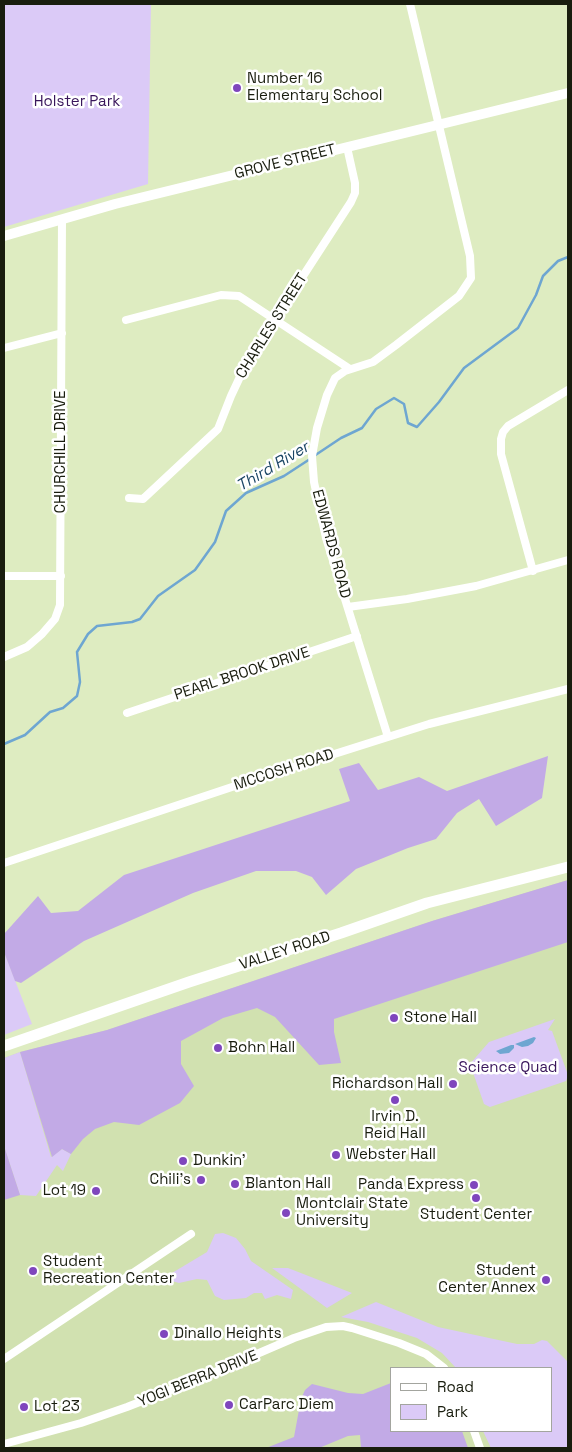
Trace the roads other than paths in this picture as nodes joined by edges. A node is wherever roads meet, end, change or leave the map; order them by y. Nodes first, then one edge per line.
1 (410, 4) edge
2 (568, 93) edge
3 (438, 125) junction
4 (347, 147) junction
5 (62, 218) junction
6 (4, 236) edge
7 (126, 320) dead end
8 (275, 320) junction
9 (62, 333) junction
10 (4, 348) edge
11 (350, 370) junction
12 (568, 390) edge
13 (129, 498) dead end
14 (568, 560) edge
15 (533, 571) junction
16 (4, 576) edge
17 (61, 576) junction
18 (348, 607) junction
19 (357, 636) junction
20 (4, 657) edge
21 (568, 689) edge
22 (127, 713) dead end
23 (388, 737) junction
24 (4, 863) edge
25 (568, 866) edge
26 (4, 1046) edge
27 (191, 1234) dead end
28 (4, 1359) edge
29 (443, 1367) edge
30 (474, 1432) edge
31 (4, 1444) edge
32 (480, 1448) edge

1 - 3 street, EDWARDS ROAD
2 - 3 street, GROVE STREET
3 - 4 street, GROVE STREET
3 - 11 street, EDWARDS ROAD
4 - 5 street, GROVE STREET
4 - 8 street, CHARLES STREET
5 - 6 street, GROVE STREET
5 - 9 street, CHURCHILL DRIVE
7 - 8 street
8 - 11 street
8 - 13 street, CHARLES STREET
9 - 10 street
9 - 17 street, CHURCHILL DRIVE
11 - 18 street, EDWARDS ROAD
12 - 15 street
14 - 15 street
15 - 18 street
16 - 17 street
17 - 20 street, CHURCHILL DRIVE
18 - 19 street, EDWARDS ROAD
19 - 22 street, PEARL BROOK DRIVE
19 - 23 street, EDWARDS ROAD
21 - 23 street, MCCOSH ROAD
23 - 24 street, MCCOSH ROAD
25 - 26 main road, VALLEY ROAD
27 - 28 street
29 - 31 street, YOGI BERRA DRIVE
30 - 32 street

